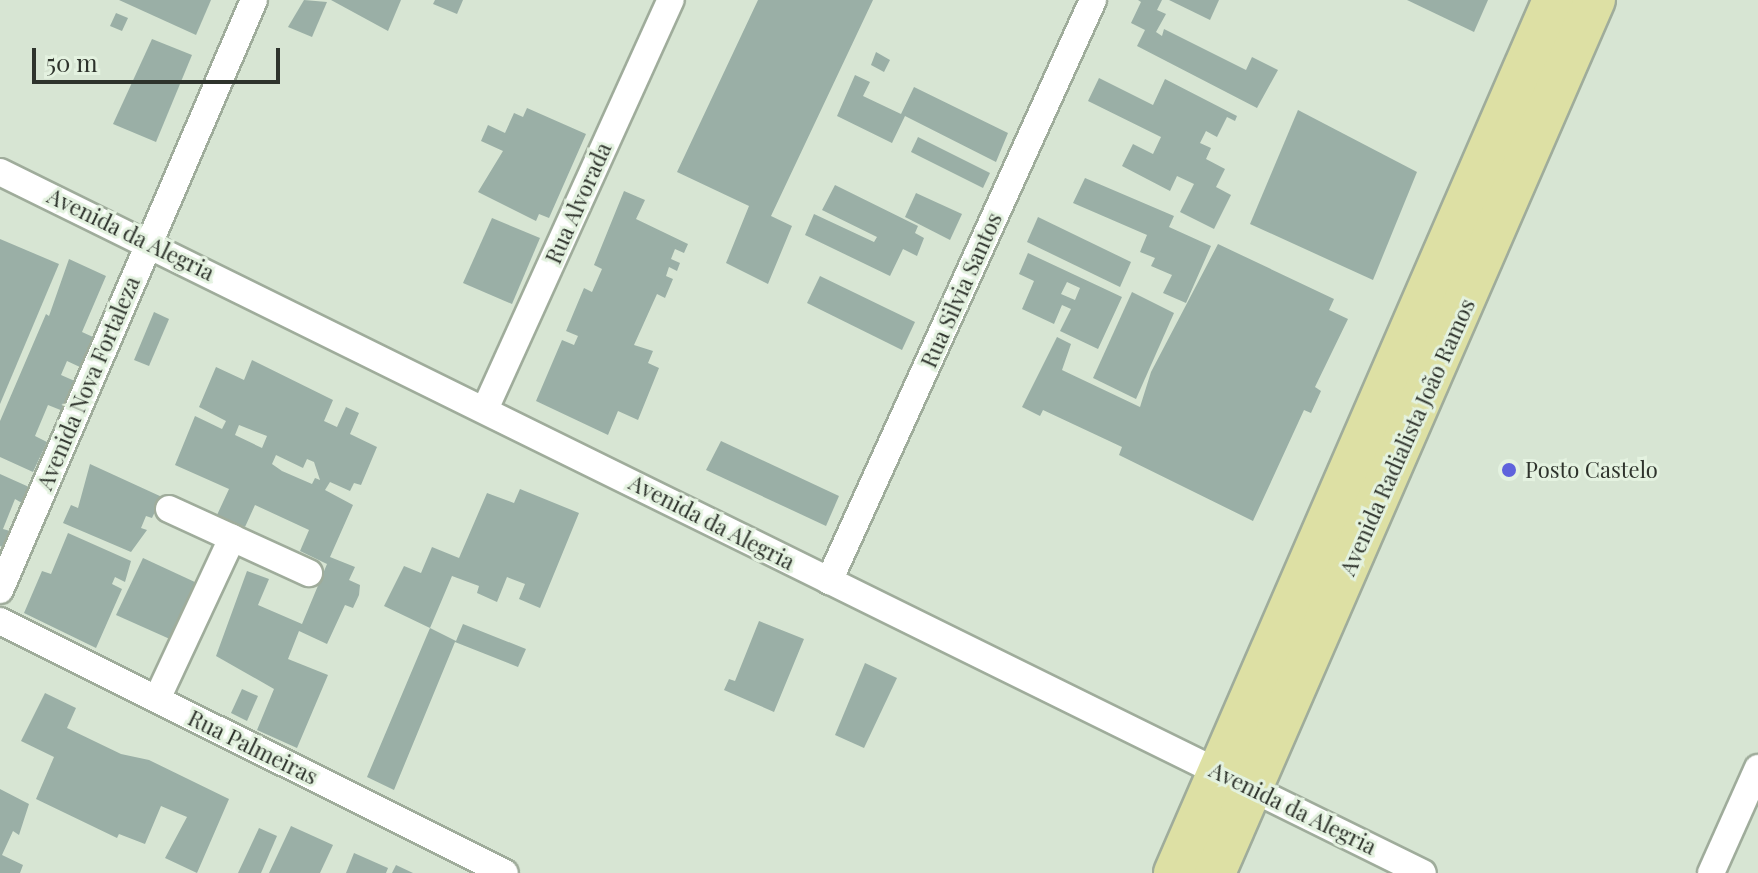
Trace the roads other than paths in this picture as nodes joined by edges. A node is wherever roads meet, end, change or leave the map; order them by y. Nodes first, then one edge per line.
1 (254, 0) edge
2 (671, 0) edge
3 (1093, 0) edge
4 (1553, 0) edge
5 (1595, 0) edge
6 (0, 172) edge
7 (148, 242) junction
8 (486, 407) junction
9 (169, 509) dead end
10 (232, 538) junction
11 (309, 573) dead end
12 (829, 581) junction
13 (0, 590) edge
14 (0, 621) edge
15 (157, 699) junction
16 (1758, 768) edge
17 (1236, 780) junction
18 (505, 873) edge
19 (1174, 873) edge
20 (1215, 873) edge
21 (1423, 873) edge
22 (1711, 873) edge

1 - 7 street, Avenida Nova Fortaleza
2 - 8 street, Rua Alvorada
3 - 12 street, Rua Silvia Santos
4 - 17 main road, Avenida Radialista João Ramos
5 - 17 main road, Avenida Radialista João Ramos
6 - 7 street, Avenida da Alegria
7 - 8 street, Avenida da Alegria
7 - 13 street, Avenida Nova Fortaleza
8 - 12 street, Avenida da Alegria
9 - 10 street
10 - 11 street
10 - 15 street
12 - 17 street, Avenida da Alegria
14 - 15 street, Rua Palmeiras
15 - 18 street, Rua Palmeiras
16 - 22 street
17 - 19 main road, Avenida Radialista João Ramos
17 - 20 main road, Avenida Radialista João Ramos
17 - 21 street, Avenida da Alegria

